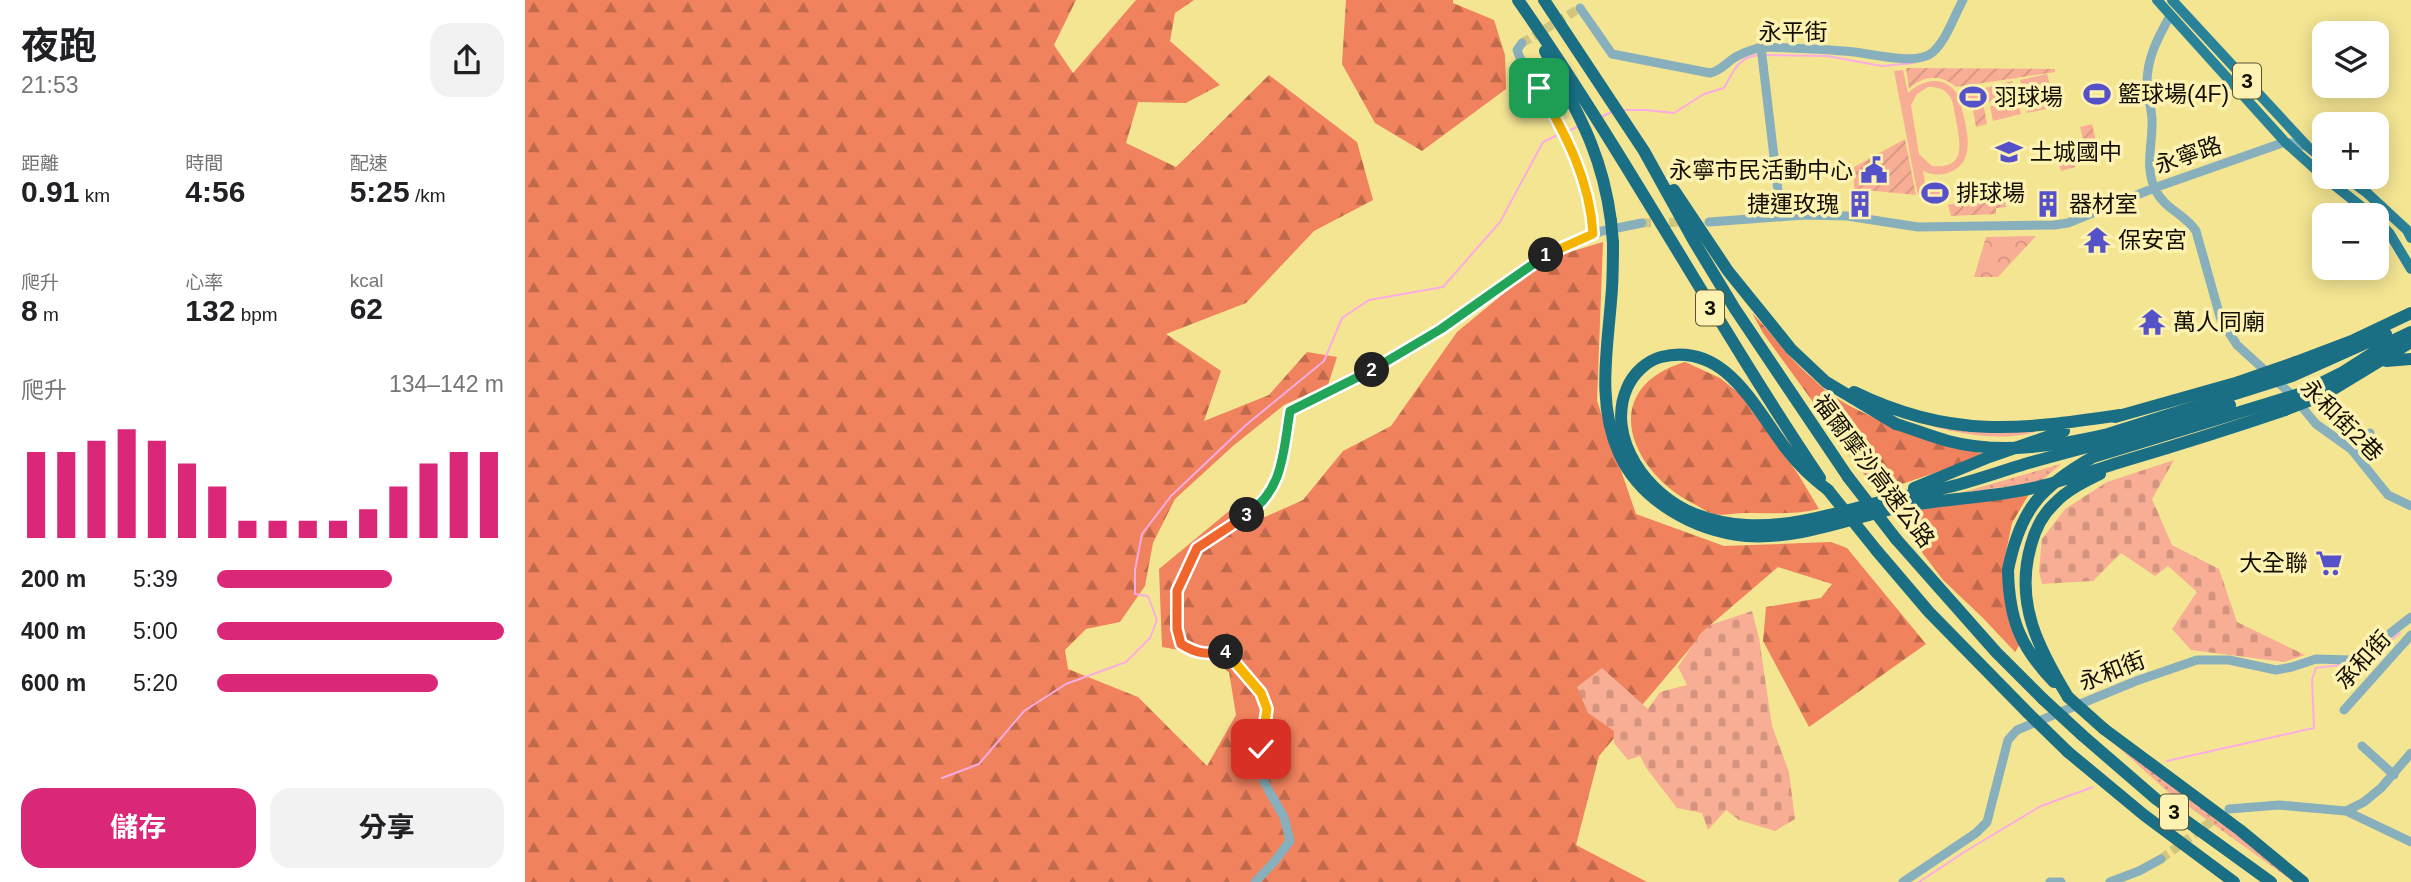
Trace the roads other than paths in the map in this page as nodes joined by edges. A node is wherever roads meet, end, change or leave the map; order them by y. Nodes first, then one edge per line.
1 (1516, 0) edge
2 (1544, 0) edge
3 (1963, 0) edge
4 (2157, 0) edge
5 (2172, 0) edge
6 (1580, 8) dead end
7 (2169, 16) junction
8 (1521, 43) dead end
9 (1761, 47) junction
10 (2285, 142) junction
11 (2307, 146) junction
12 (1644, 150) junction
13 (2312, 150) edge
14 (2312, 166) edge
15 (2154, 188) junction
16 (2339, 189) edge
17 (2360, 189) edge
18 (2357, 203) edge
19 (1781, 216) junction
20 (1709, 222) dead end
21 (1643, 223) tunnel mouth
22 (1602, 229) junction
23 (2389, 235) edge
24 (2411, 238) edge
25 (2411, 269) edge
26 (2411, 313) edge
27 (2411, 322) edge
28 (2411, 332) edge
29 (1779, 334) junction
30 (2388, 338) junction
31 (2411, 342) edge
32 (2411, 359) edge
33 (2382, 361) junction
34 (2120, 415) junction
35 (2188, 420) junction
36 (2370, 433) dead end
37 (2351, 449) junction
38 (2129, 459) junction
39 (1828, 490) junction
40 (1895, 498) junction
41 (1906, 506) junction
42 (2411, 506) edge
43 (2411, 617) edge
44 (2411, 635) edge
45 (2069, 697) junction
46 (2344, 710) dead end
47 (2362, 746) dead end
48 (2411, 753) edge
49 (2394, 775) junction
50 (2229, 809) tunnel mouth
51 (2346, 811) junction
52 (2411, 842) edge
53 (2161, 859) tunnel mouth
54 (1909, 881) edge
55 (1255, 882) edge
56 (2050, 882) edge
57 (2061, 882) edge
58 (2110, 882) edge
59 (2234, 882) edge
60 (2271, 882) edge
61 (2303, 882) edge

1 - 22 highway
1 - 39 highway, 福爾摩沙高速公路 / 3
2 - 12 highway, 福爾摩沙高速公路 / 3
3 - 9 street, 永平街
4 - 7 main road, 3
5 - 11 main road, 3
6 - 9 street, 永平街
7 - 10 main road, 3
7 - 15 street
8 - 22 street
9 - 19 street
10 - 11 street, 永寧路
10 - 14 main road, 3
10 - 15 street, 永寧路
11 - 13 main road, 3
12 - 29 highway
12 - 60 highway, 福爾摩沙高速公路 / 3, bridge
15 - 19 street, 永寧路
15 - 37 street, 永和街2巷
16 - 18 main road, 3
17 - 24 main road
19 - 20 street, 永寧路
21 - 22 street
22 - 41 highway, bridge
22 - 55 street
23 - 25 main road
26 - 34 highway, bridge
27 - 30 highway
28 - 30 highway
29 - 30 highway, bridge
29 - 34 highway
30 - 35 highway, bridge
30 - 45 highway, bridge
31 - 33 highway
32 - 33 highway
33 - 38 highway, bridge
34 - 40 highway
35 - 40 highway
35 - 41 highway
36 - 37 street
37 - 42 street, 永和街2巷
38 - 41 highway
38 - 45 highway
39 - 40 highway
39 - 59 highway, 福爾摩沙高速公路 / 3, bridge
43 - 54 street, 永和街
44 - 46 street, 承和街
45 - 61 highway, bridge
47 - 49 street
48 - 49 street
49 - 51 street
50 - 51 street
51 - 52 street
53 - 58 street
56 - 57 street

